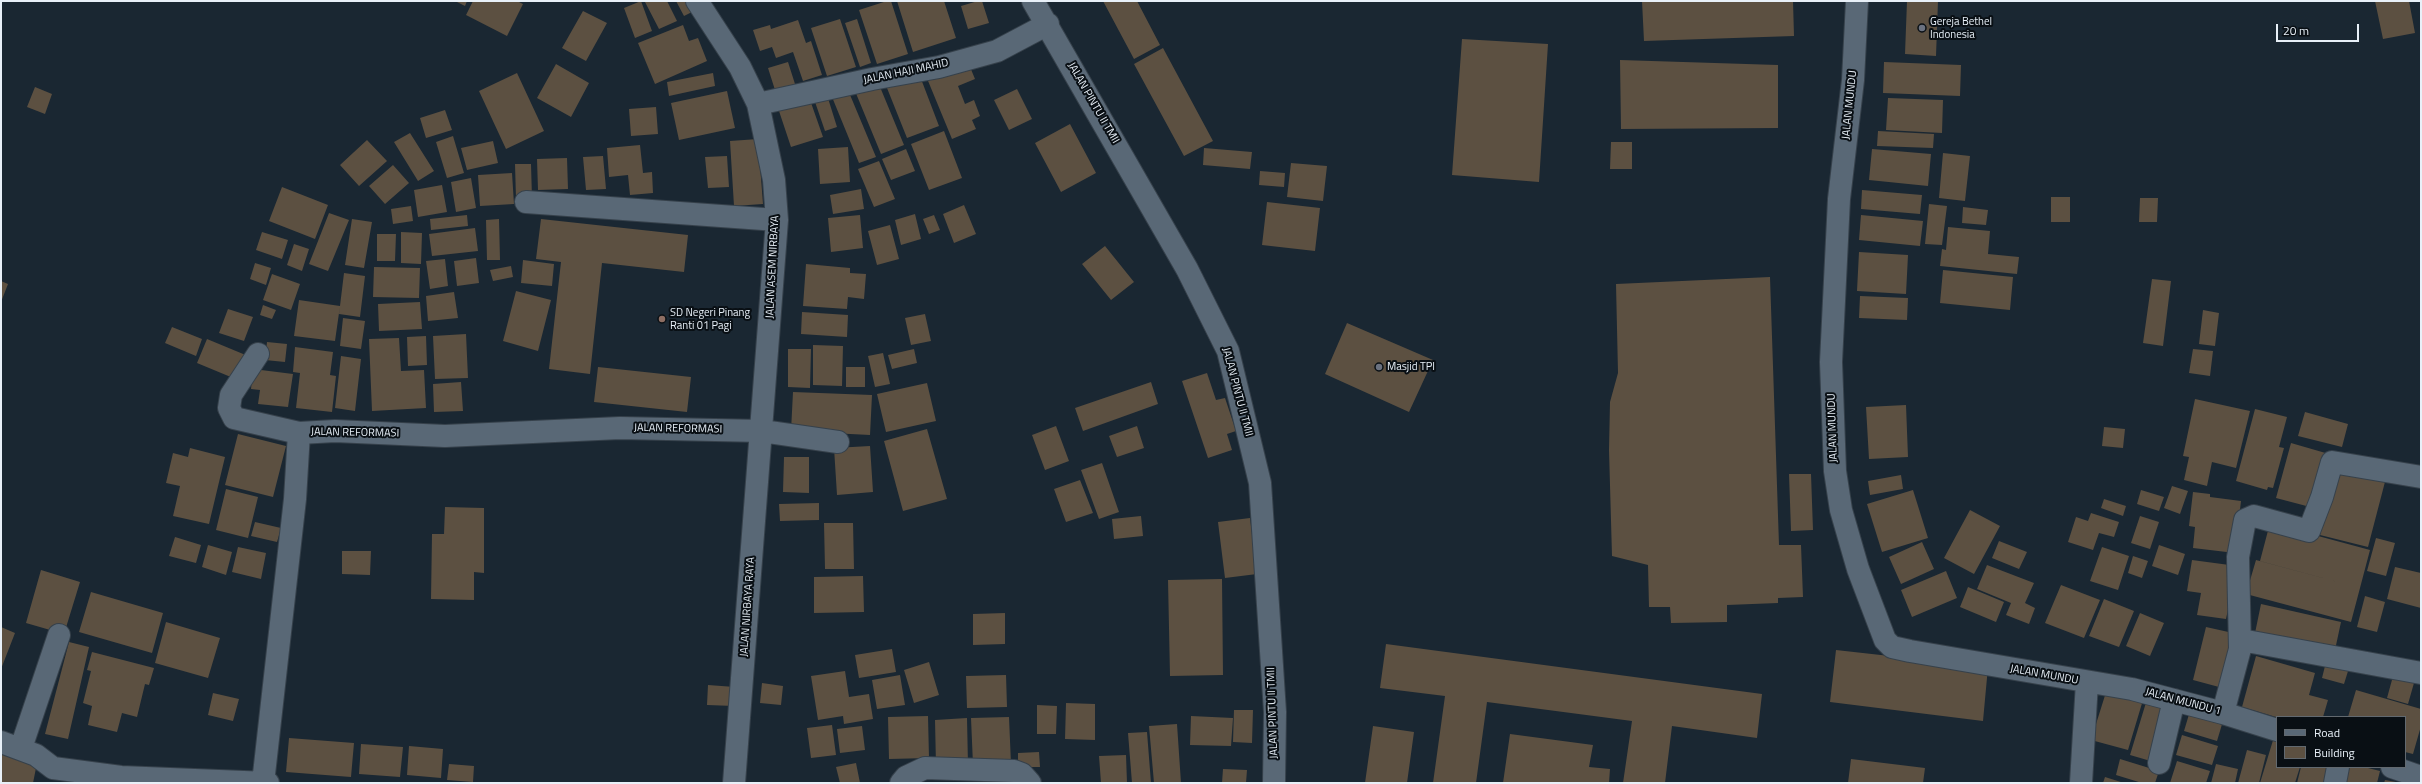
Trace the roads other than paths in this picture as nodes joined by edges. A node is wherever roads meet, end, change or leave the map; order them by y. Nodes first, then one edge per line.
1 (697, 1) edge
2 (1033, 1) edge
3 (1857, 1) edge
4 (1048, 24) junction
5 (758, 104) junction
6 (526, 202) dead end
7 (777, 220) junction
8 (258, 354) dead end
9 (762, 431) junction
10 (299, 433) junction
11 (838, 442) dead end
12 (2421, 477) edge
13 (59, 635) dead end
14 (2241, 640) junction
15 (2421, 673) edge
16 (2087, 682) junction
17 (2174, 700) junction
18 (2223, 713) junction
19 (2276, 730) edge
20 (11, 745) edge
21 (2159, 763) dead end
22 (2338, 768) edge
23 (2395, 768) edge
24 (53, 776) edge
25 (2421, 776) edge
26 (263, 783) edge
27 (268, 783) edge
28 (734, 783) edge
29 (901, 783) edge
30 (1030, 783) edge
31 (1274, 783) edge
32 (2081, 783) edge
33 (2335, 783) edge

1 - 5 street, JALAN ASEM NIRBAYA
2 - 4 street, JALAN PINTU II TMII
3 - 16 street, JALAN MUNDU
4 - 5 street, JALAN HAJI MAHID
4 - 31 street, JALAN PINTU II TMII
5 - 7 street, JALAN ASEM NIRBAYA
6 - 7 street
7 - 9 street, JALAN ASEM NIRBAYA
8 - 10 street
9 - 10 street, JALAN REFORMASI
9 - 11 street, JALAN REFORMASI
9 - 28 street, JALAN NIRBAYA RAYA
10 - 26 street, JALAN REFORMASI
12 - 14 street
13 - 20 street
14 - 15 street
14 - 18 street
16 - 17 street, JALAN MUNDU 1
16 - 32 street
17 - 18 street, JALAN MUNDU 1
17 - 21 street
18 - 19 street, JALAN MUNDU 1
20 - 24 street
22 - 33 street
23 - 25 street
24 - 26 street
26 - 27 street
29 - 30 street

